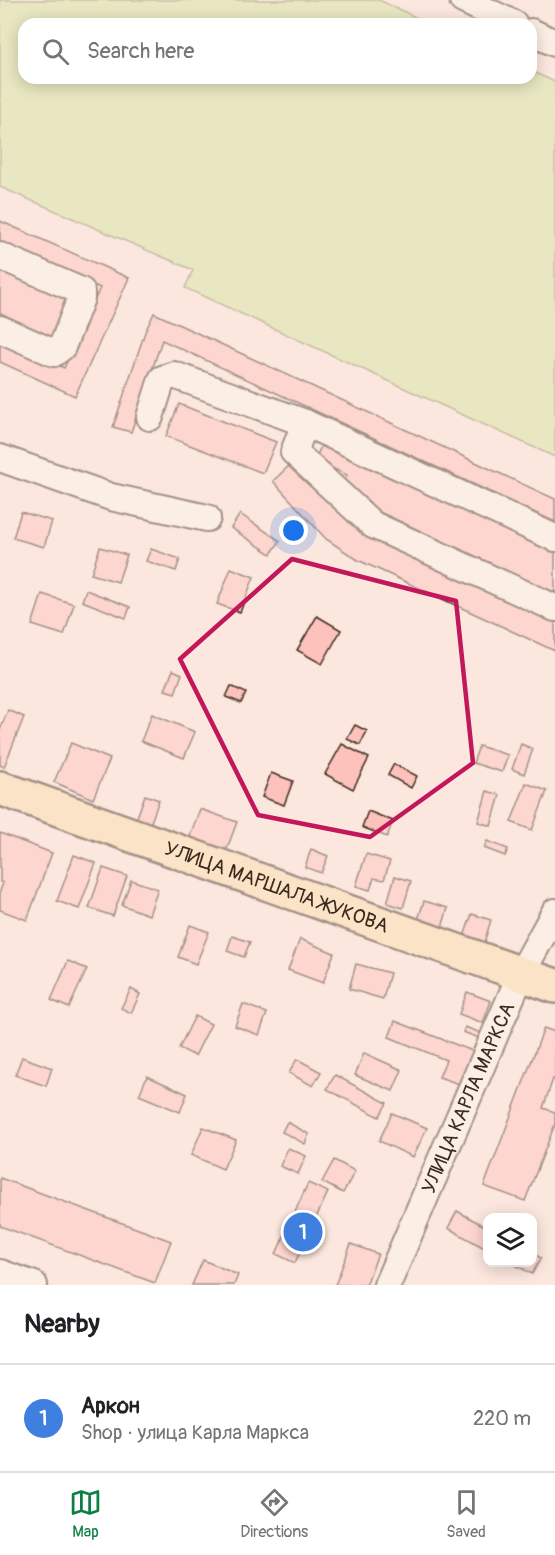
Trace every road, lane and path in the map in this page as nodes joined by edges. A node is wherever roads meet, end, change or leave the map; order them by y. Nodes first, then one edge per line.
1 (463, 0) edge
2 (501, 18) edge
3 (537, 35) edge
4 (555, 43) edge
5 (0, 256) edge
6 (0, 328) edge
7 (150, 417) dead end
8 (305, 423) junction
9 (0, 458) edge
10 (207, 518) dead end
11 (555, 538) edge
12 (555, 608) edge
13 (0, 788) edge
14 (555, 912) edge
15 (521, 974) junction
16 (555, 986) edge
17 (0, 1273) edge
18 (34, 1285) edge
19 (387, 1285) edge

1 - 2 street
3 - 4 street
5 - 6 street
7 - 8 street
8 - 11 street
8 - 12 street
9 - 10 street
13 - 15 main road, УЛИЦА МАРШАЛА ЖУКОВА
14 - 15 street, УЛИЦА КАРЛА МАРКСА
15 - 16 main road, УЛИЦА МАРШАЛА ЖУКОВА
15 - 19 street, УЛИЦА КАРЛА МАРКСА
17 - 18 street

